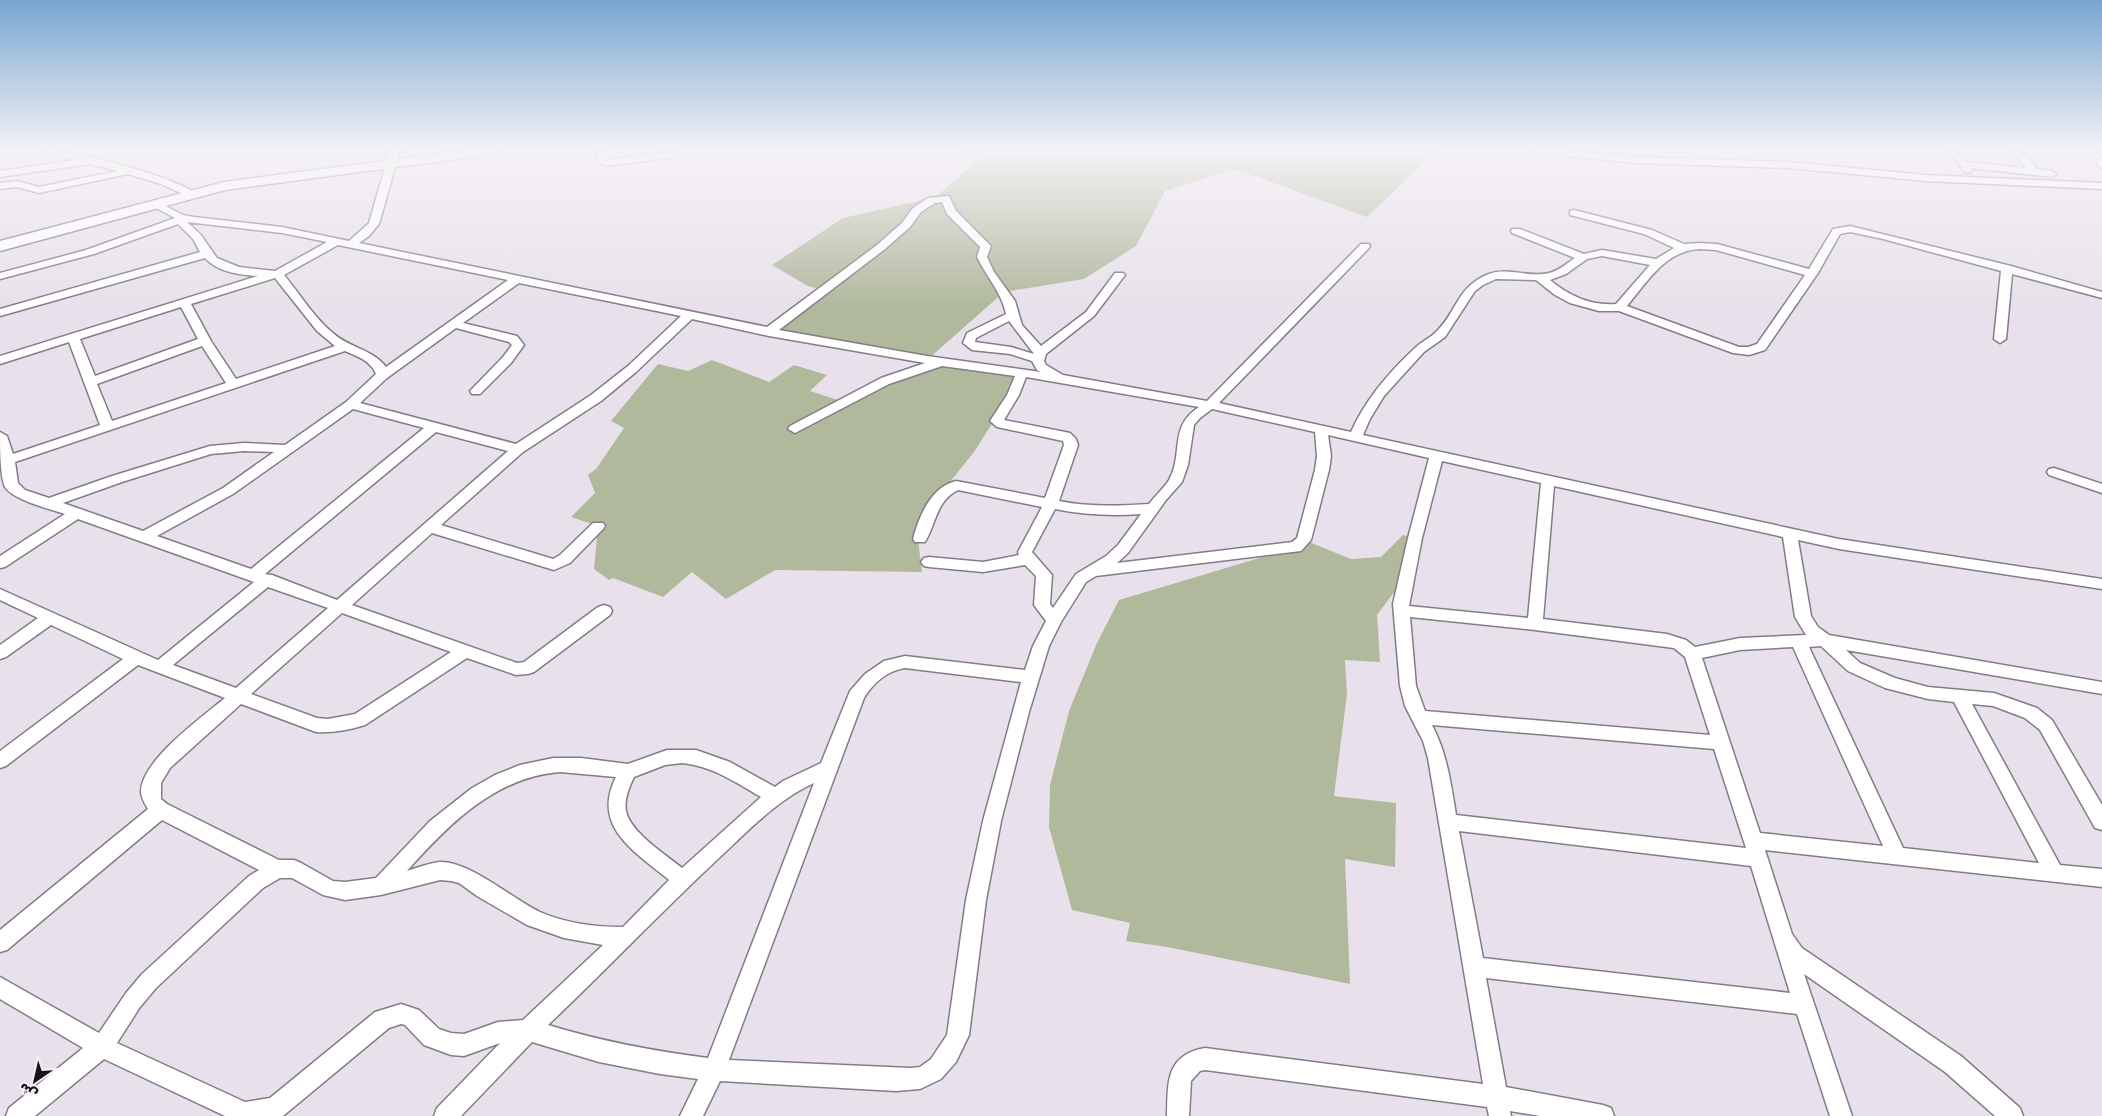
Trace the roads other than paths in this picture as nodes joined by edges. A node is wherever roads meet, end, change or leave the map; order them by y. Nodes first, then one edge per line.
1 (163, 202) edge
2 (381, 202) edge
3 (929, 202) edge
4 (947, 202) edge
5 (156, 204) junction
6 (1574, 213) dead end
7 (180, 219) junction
8 (1516, 231) dead end
9 (337, 241) junction
10 (351, 244) junction
11 (0, 246) edge
12 (1365, 246) dead end
13 (1682, 247) junction
14 (206, 254) junction
15 (1583, 257) junction
16 (1658, 263) junction
17 (2007, 268) junction
18 (1812, 273) junction
19 (276, 274) junction
20 (1119, 275) dead end
21 (0, 276) edge
22 (1540, 278) junction
23 (517, 279) junction
24 (2102, 295) edge
25 (184, 302) junction
26 (1620, 307) junction
27 (0, 313) edge
28 (1012, 315) junction
29 (688, 316) junction
30 (454, 324) junction
31 (769, 332) junction
32 (73, 336) junction
33 (2000, 339) dead end
34 (204, 341) junction
35 (347, 346) junction
36 (1039, 356) junction
37 (0, 360) edge
38 (941, 362) junction
39 (1022, 373) junction
40 (383, 375) junction
41 (1065, 378) junction
42 (91, 382) junction
43 (233, 384) junction
44 (476, 391) dead end
45 (351, 405) junction
46 (1210, 405) junction
47 (107, 426) junction
48 (434, 427) junction
49 (795, 429) dead end
50 (1321, 430) junction
51 (0, 436) edge
52 (1355, 437) junction
53 (290, 449) junction
54 (518, 449) junction
55 (1436, 455) junction
56 (6, 467) edge
57 (2054, 472) dead end
58 (1548, 480) junction
59 (2102, 489) edge
60 (50, 503) junction
61 (1050, 505) junction
62 (1152, 508) junction
63 (77, 513) junction
64 (598, 526) dead end
65 (430, 527) junction
66 (1790, 533) junction
67 (144, 537) junction
68 (920, 539) dead end
69 (1028, 559) junction
70 (929, 562) dead end
71 (0, 563) edge
72 (1090, 572) junction
73 (260, 578) junction
74 (2102, 584) edge
75 (0, 594) edge
76 (340, 606) junction
77 (604, 611) dead end
78 (1402, 612) junction
79 (50, 618) junction
80 (1054, 620) junction
81 (1535, 624) junction
82 (1798, 640) junction
83 (1825, 640) junction
84 (466, 651) junction
85 (0, 653) edge
86 (1692, 654) junction
87 (136, 658) junction
88 (160, 668) junction
89 (1030, 677) junction
90 (2102, 688) edge
91 (239, 695) junction
92 (1960, 698) junction
93 (1421, 717) junction
94 (1722, 743) junction
95 (0, 761) edge
96 (829, 768) junction
97 (628, 771) junction
98 (775, 796) junction
99 (160, 810) junction
100 (1448, 822) junction
101 (2102, 822) edge
102 (1755, 849) junction
103 (1896, 856) junction
104 (277, 869) junction
105 (2054, 872) junction
106 (2102, 878) edge
107 (682, 880) junction
108 (381, 886) junction
109 (627, 936) junction
110 (1783, 939) junction
111 (0, 943) edge
112 (1474, 967) junction
113 (0, 987) edge
114 (1804, 1004) junction
115 (528, 1030) junction
116 (102, 1047) junction
117 (714, 1070) junction
118 (1498, 1107) edge
119 (17, 1116) edge
120 (445, 1116) edge
121 (691, 1116) edge
122 (1178, 1116) edge
123 (1603, 1116) edge
124 (1841, 1116) edge
125 (2012, 1116) edge

1 - 5 main road
2 - 10 street
3 - 31 street
4 - 28 street
5 - 7 street
5 - 11 main road
6 - 13 street
7 - 9 street
7 - 14 street
7 - 21 street
8 - 15 street
9 - 10 street
9 - 19 street
10 - 23 street
12 - 46 street
13 - 16 street
13 - 18 street
14 - 19 street
14 - 27 street
15 - 16 street
15 - 22 street
16 - 26 street
17 - 18 street
17 - 24 street
17 - 33 street
18 - 26 street
19 - 25 street
19 - 35 street
20 - 36 street
22 - 26 street
22 - 52 street
23 - 29 street
23 - 30 street
25 - 32 street
25 - 34 street
28 - 36 street
28 - 36 street
29 - 31 street
29 - 54 street
30 - 40 street
30 - 44 street
31 - 38 street
32 - 37 street
32 - 42 street
34 - 42 street
34 - 43 street
35 - 40 street
35 - 43 street
36 - 41 street
38 - 39 street
38 - 49 street
39 - 41 street
39 - 61 street
40 - 45 street
41 - 46 street
42 - 47 street
43 - 47 street
45 - 48 street
45 - 53 street
46 - 50 street
46 - 62 street
47 - 56 street
48 - 54 street
48 - 73 street
50 - 52 street
50 - 72 street
51 - 56 street
52 - 55 street
53 - 60 street
53 - 67 street
54 - 65 street
55 - 58 street
55 - 78 street
56 - 60 street
57 - 59 street
58 - 66 street
58 - 81 street
60 - 63 street
61 - 62 street
61 - 68 street
61 - 69 street
62 - 72 street
63 - 67 street
63 - 71 street
64 - 65 street
65 - 76 street
66 - 74 street
66 - 83 street
67 - 73 street
69 - 70 street
69 - 80 street
72 - 80 street
73 - 76 street
73 - 88 street
75 - 79 street
76 - 84 street
76 - 91 street
77 - 84 street
78 - 81 street
78 - 93 street
79 - 85 street
79 - 87 street
80 - 89 street
81 - 86 street
82 - 83 street
82 - 86 street
82 - 103 street
83 - 90 street
83 - 92 street
84 - 91 street
86 - 94 street
87 - 88 street
87 - 95 street
88 - 91 street
89 - 96 street
89 - 117 street
91 - 99 street
92 - 101 street
92 - 105 street
93 - 94 street
93 - 100 street
94 - 102 street
96 - 98 street
96 - 117 street
97 - 98 street
97 - 107 street
97 - 108 street
98 - 107 street
99 - 104 street
99 - 111 street
100 - 102 street
100 - 112 street
102 - 103 street
102 - 110 street
103 - 105 street
104 - 108 street
104 - 116 street
105 - 106 street
107 - 109 street
108 - 109 street
109 - 115 street
110 - 114 street
110 - 125 street
112 - 114 street
112 - 118 street
113 - 116 street
114 - 124 street
115 - 116 street
115 - 117 street
115 - 120 street
116 - 119 street
117 - 121 street
118 - 122 street
118 - 123 street

